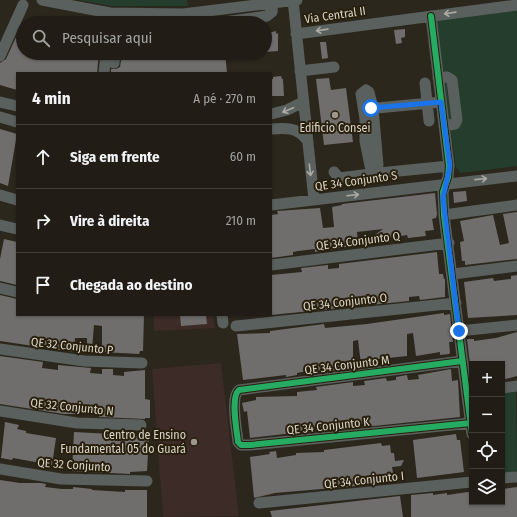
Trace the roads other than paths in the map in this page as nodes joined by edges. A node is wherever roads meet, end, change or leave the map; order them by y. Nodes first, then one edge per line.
1 (42, 0) edge
2 (293, 0) edge
3 (297, 0) edge
4 (273, 2) junction
5 (24, 5) dead end
6 (473, 5) edge
7 (517, 5) edge
8 (19, 16) edge
9 (268, 16) edge
10 (431, 16) junction
11 (16, 22) edge
12 (296, 34) junction
13 (0, 56) edge
14 (105, 60) edge
15 (334, 67) dead end
16 (300, 71) junction
17 (104, 72) edge
18 (438, 78) junction
19 (425, 83) dead end
20 (0, 102) edge
21 (303, 102) junction
22 (441, 102) junction
23 (427, 104) junction
24 (16, 106) edge
25 (272, 114) edge
26 (0, 117) edge
27 (429, 121) dead end
28 (16, 122) edge
29 (444, 126) junction
30 (272, 130) edge
31 (306, 139) junction
32 (449, 163) junction
33 (517, 176) edge
34 (445, 183) junction
35 (0, 195) edge
36 (16, 200) edge
37 (314, 200) junction
38 (272, 205) edge
39 (517, 205) edge
40 (444, 215) junction
41 (0, 225) edge
42 (16, 229) edge
43 (449, 243) junction
44 (272, 265) edge
45 (517, 266) edge
46 (453, 274) junction
47 (0, 288) edge
48 (16, 292) edge
49 (456, 303) junction
50 (517, 325) edge
51 (236, 326) dead end
52 (459, 331) junction
53 (0, 349) edge
54 (462, 361) junction
55 (142, 364) dead end
56 (517, 386) edge
57 (505, 388) edge
58 (469, 391) edge
59 (236, 392) joint
60 (0, 411) edge
61 (469, 423) edge
62 (141, 425) dead end
63 (0, 470) edge
64 (517, 477) edge
65 (505, 478) edge
66 (147, 481) dead end
67 (469, 482) edge
68 (259, 503) dead end

1 - 4 street
2 - 3 street
2 - 4 street
2 - 12 street
4 - 9 street
5 - 8 street
6 - 7 street, Via Central II
6 -> 10 street, Via Central II
10 -> 12 street, Via Central II
10 - 18 street
11 - 13 street
12 - 16 street, Via Central II
14 - 17 street
15 - 16 street
16 - 21 street, Via Central II
18 - 22 street
18 - 29 street
19 - 23 street
20 - 24 street
21 -> 25 street
21 - 31 street, Via Central II
22 - 23 street
22 - 29 street
23 - 27 street
23 - 32 street
26 - 28 street
29 - 32 street
30 - 31 street
31 -> 37 street, Via Central II
32 - 34 street
34 -> 33 street
37 -> 34 street, QE 34 Conjunto S
34 - 40 street
35 - 36 street
37 - 38 street, QE 34 Conjunto S
39 - 40 street
40 - 43 street
41 - 42 street
43 - 44 street, QE 34 Conjunto Q
43 - 46 street
45 - 46 street
46 - 49 street
47 - 48 street
49 - 51 street, QE 34 Conjunto O
49 - 52 street
50 - 52 street
52 - 54 street
53 - 55 street, QE 32 Conjunto P
54 - 58 street
54 - 59 street, QE 34 Conjunto M
56 - 57 street
59 - 61 street, QE 34 Conjunto K
60 - 62 street, QE 32 Conjunto N
63 - 66 street, QE 32 Conjunto
64 - 65 street
67 - 68 street, QE 34 Conjunto I

